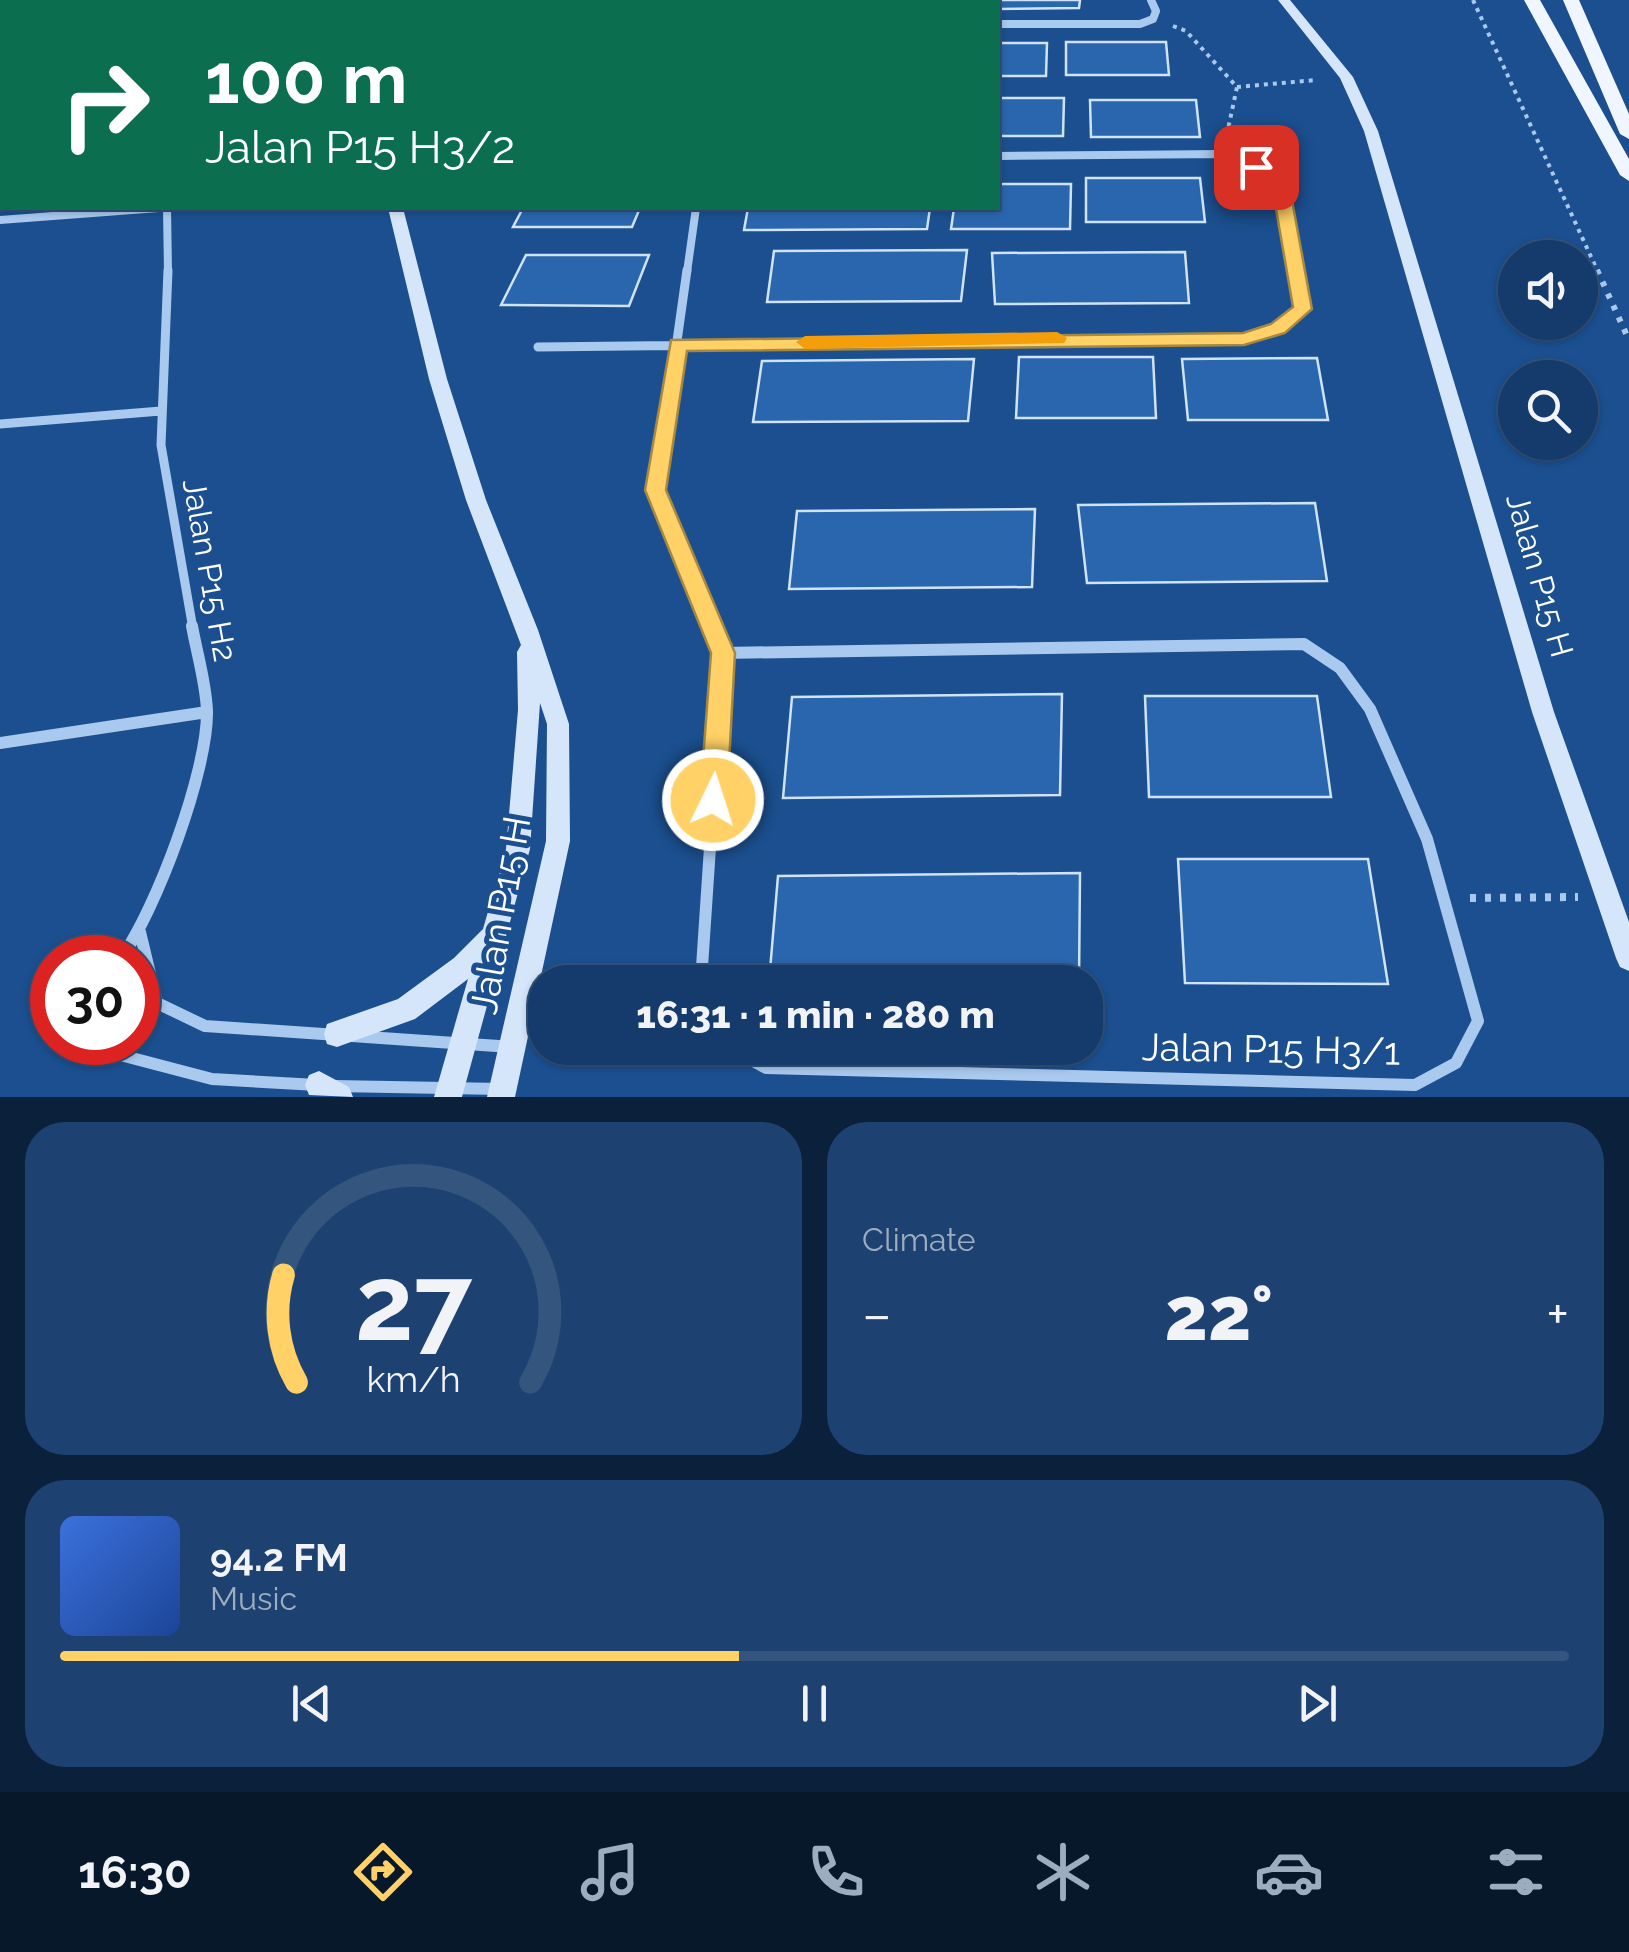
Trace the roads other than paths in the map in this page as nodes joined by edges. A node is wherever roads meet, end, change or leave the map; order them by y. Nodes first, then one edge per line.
1 (1151, 0) edge
2 (1284, 0) edge
3 (1532, 0) edge
4 (1570, 0) edge
5 (1000, 24) edge
6 (1629, 134) edge
7 (1000, 156) edge
8 (1629, 176) edge
9 (132, 210) edge
10 (167, 210) edge
11 (396, 210) edge
12 (412, 210) edge
13 (696, 210) edge
14 (0, 220) edge
15 (406, 248) junction
16 (678, 344) junction
17 (538, 348) dead end
18 (161, 411) junction
19 (0, 424) edge
20 (528, 630) junction
21 (723, 653) junction
22 (207, 712) junction
23 (0, 743) edge
24 (140, 932) junction
25 (493, 934) junction
26 (138, 935) edge
27 (1629, 958) edge
28 (703, 965) edge
29 (337, 1034) junction
30 (463, 1044) junction
31 (514, 1048) junction
32 (144, 1065) edge
33 (761, 1065) edge
34 (329, 1091) edge
35 (449, 1092) edge
36 (502, 1093) edge

1 - 5 street
2 - 27 street, Jalan P15 H
3 - 8 main road
4 - 6 main road
7 - 16 street
9 - 14 street
10 - 18 street, Jalan P15 H2
11 - 15 street, Jalan P15 H
12 - 15 street, Jalan P15 H
13 - 16 street
15 - 20 street, Jalan P15 H
16 - 17 street
16 - 21 street
18 - 19 street
18 - 22 street, Jalan P15 H2
20 - 25 street, Jalan P15 H
20 - 31 street, Jalan P15 H
21 - 28 street
21 - 33 street, Jalan P15 H3/1
22 - 23 street
22 - 24 street, Jalan P15 H2
24 - 26 street, Jalan P15 H2
24 - 29 street
25 - 29 street
25 - 30 street, Jalan P15 H
29 - 30 street
30 - 31 street
30 - 35 street, Jalan P15 H
31 - 36 street, Jalan P15 H
32 - 34 street
34 - 35 street
35 - 36 street

